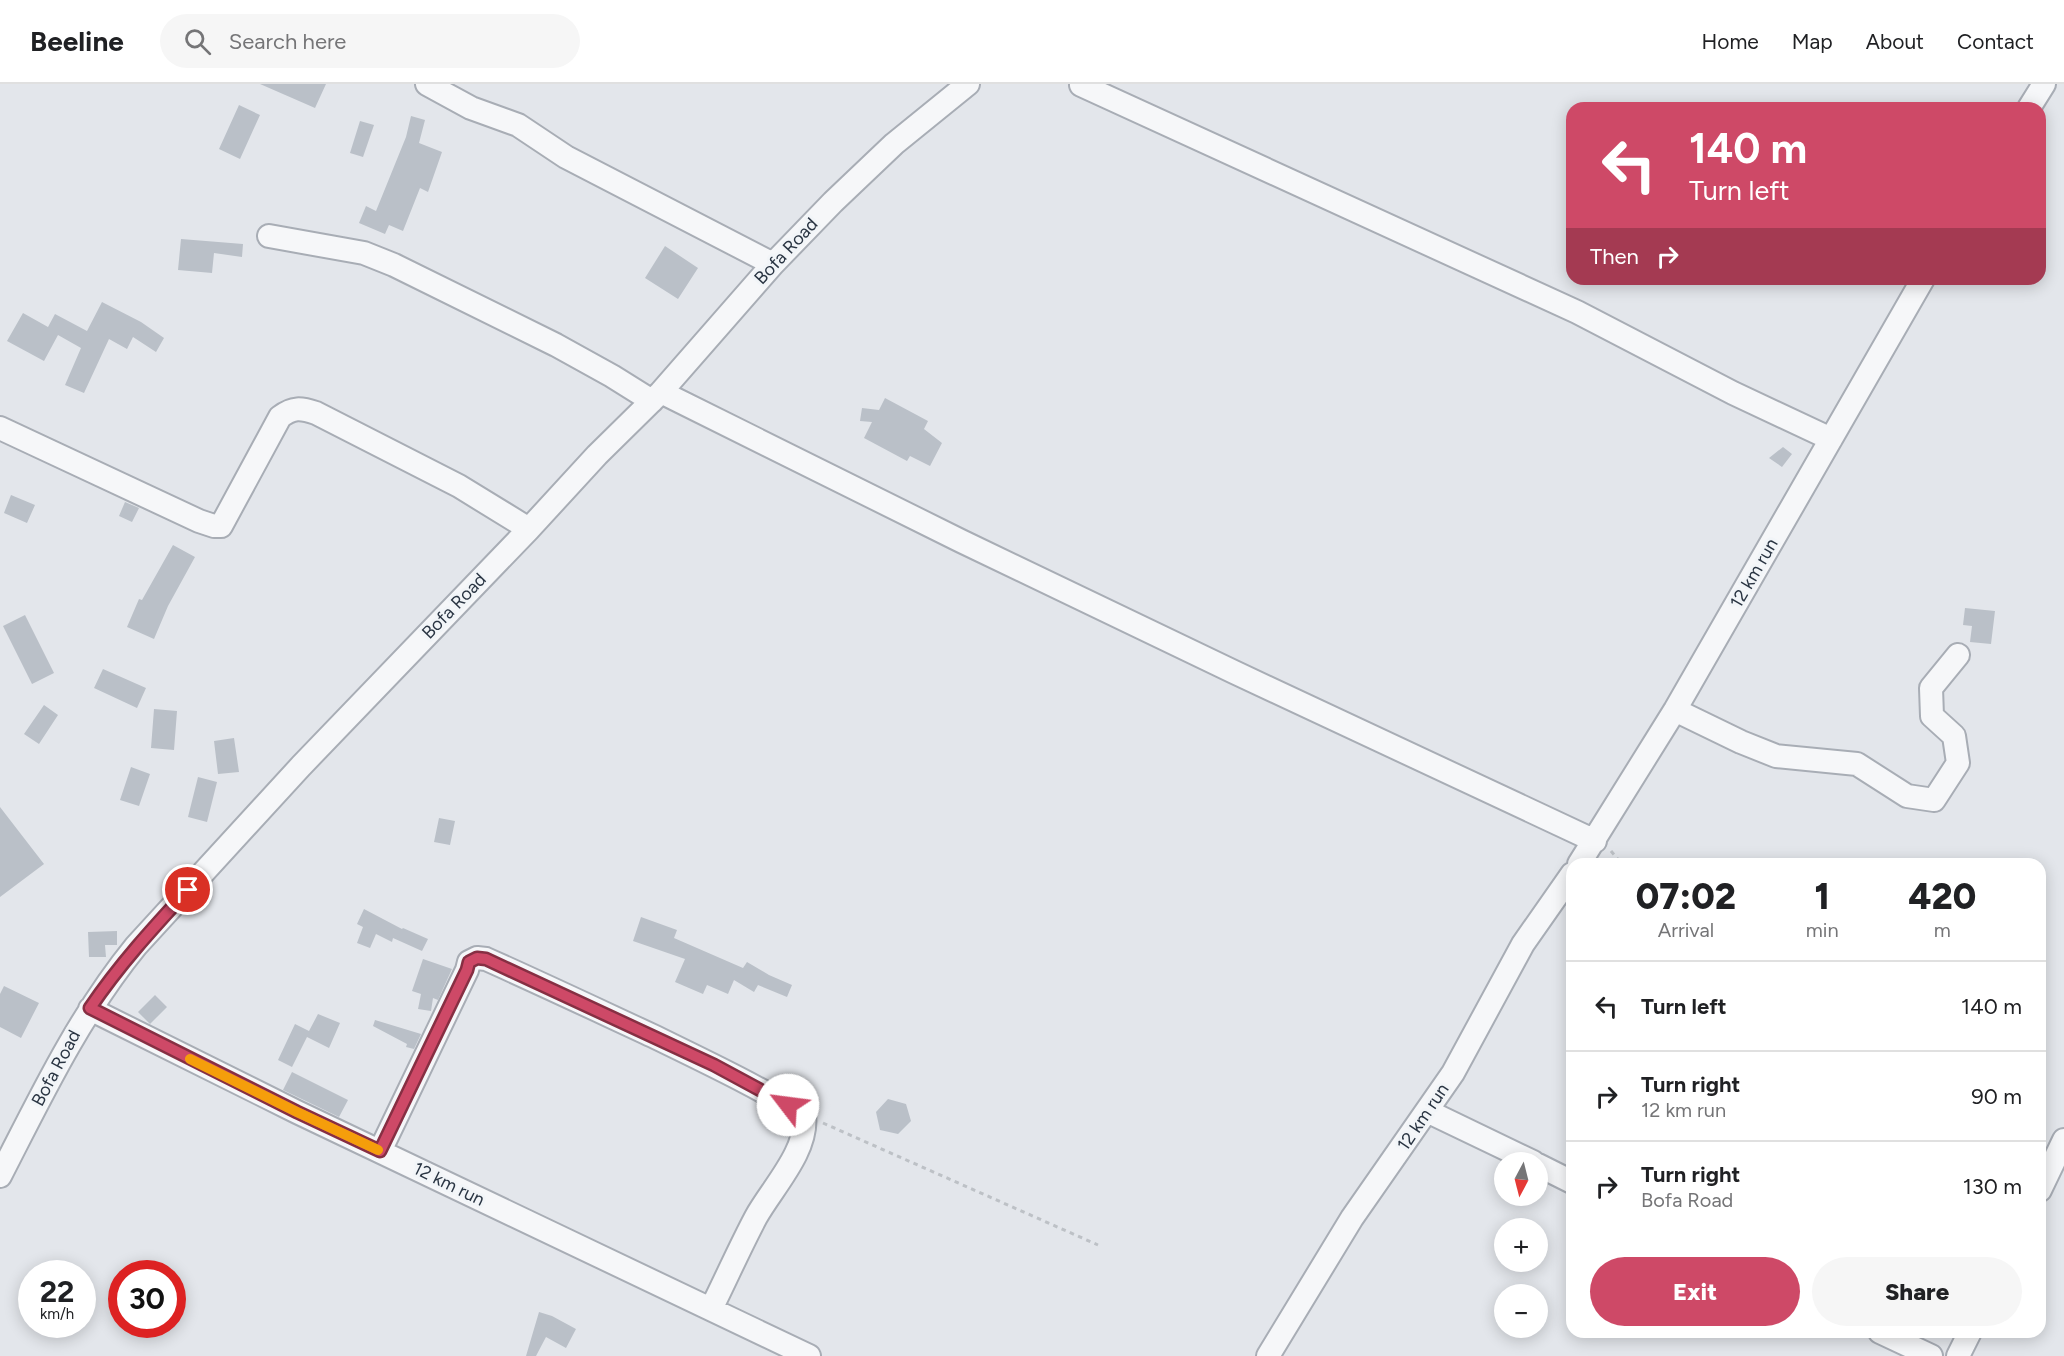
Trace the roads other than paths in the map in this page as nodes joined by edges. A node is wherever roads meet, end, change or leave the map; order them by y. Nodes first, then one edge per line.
1 (427, 84) edge
2 (968, 84) edge
3 (1081, 84) edge
4 (2044, 84) edge
5 (2033, 102) edge
6 (268, 236) dead end
7 (773, 264) junction
8 (1920, 285) edge
9 (657, 396) junction
10 (0, 428) edge
11 (1831, 439) junction
12 (529, 529) junction
13 (1958, 655) dead end
14 (1676, 710) junction
15 (1595, 841) junction
16 (1583, 858) edge
17 (1566, 883) edge
18 (90, 1008) junction
19 (1427, 1111) junction
20 (2064, 1140) edge
21 (380, 1151) junction
22 (1512, 1152) edge
23 (1548, 1170) edge
24 (0, 1176) edge
25 (2046, 1178) edge
26 (1566, 1179) edge
27 (711, 1309) junction
28 (1893, 1338) edge
29 (1967, 1338) edge
30 (809, 1356) edge
31 (1268, 1356) edge
32 (1931, 1356) edge
33 (1958, 1356) edge

1 - 7 street
2 - 7 street, Bofa Road
3 - 11 street
4 - 5 street
6 - 9 street
7 - 9 street, Bofa Road
8 - 11 street, 12 km run
9 - 12 street, Bofa Road
9 - 15 street
10 - 12 street
11 - 14 street, 12 km run
12 - 18 street, Bofa Road
13 - 14 street
14 - 15 street, 12 km run
15 - 16 street, 12 km run
17 - 19 street, 12 km run
18 - 21 street, 12 km run
18 - 24 street, Bofa Road
19 - 22 street
19 - 31 street, 12 km run
20 - 25 street
21 - 27 street, 12 km run
21 - 27 street
23 - 26 street
27 - 30 street, 12 km run
28 - 32 street
29 - 33 street

